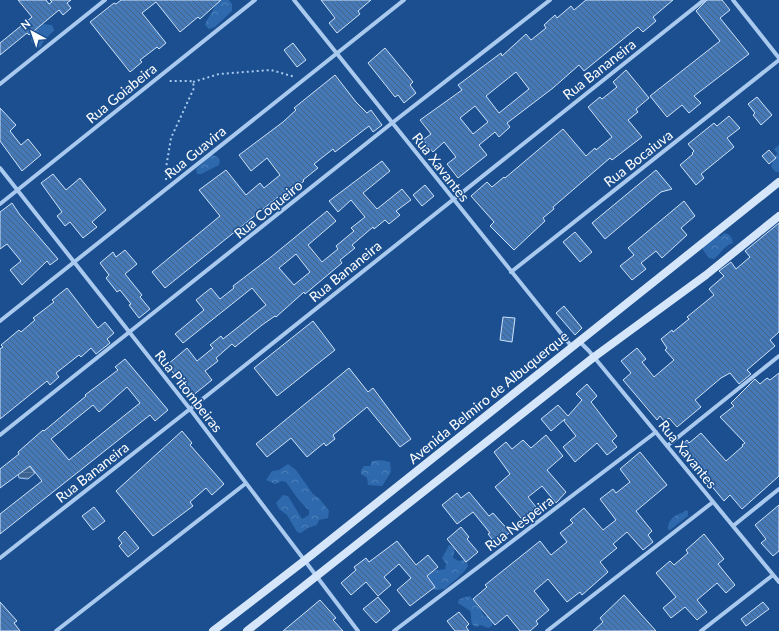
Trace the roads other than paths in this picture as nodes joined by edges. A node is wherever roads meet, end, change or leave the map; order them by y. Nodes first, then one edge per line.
1 (105, 0) edge
2 (255, 0) edge
3 (294, 0) edge
4 (404, 0) edge
5 (550, 0) edge
6 (704, 0) edge
7 (733, 0) edge
8 (336, 52) junction
9 (779, 59) edge
10 (0, 84) edge
11 (392, 123) junction
12 (0, 168) edge
13 (779, 182) edge
14 (17, 190) junction
15 (452, 199) junction
16 (0, 204) edge
17 (779, 216) edge
18 (74, 263) junction
19 (511, 272) junction
20 (0, 321) edge
21 (130, 333) junction
22 (579, 341) junction
23 (572, 347) junction
24 (779, 356) edge
25 (594, 358) junction
26 (190, 409) junction
27 (656, 432) junction
28 (0, 435) edge
29 (667, 446) junction
30 (245, 484) junction
31 (779, 489) edge
32 (713, 502) junction
33 (733, 526) junction
34 (0, 558) edge
35 (304, 561) junction
36 (773, 575) junction
37 (316, 577) junction
38 (779, 582) edge
39 (56, 631) edge
40 (213, 631) edge
41 (247, 631) edge
42 (358, 631) edge
43 (394, 631) edge
44 (547, 631) edge
45 (701, 631) edge

1 - 10 street
2 - 14 street, Rua Goiabeira
3 - 8 street, Rua Xavantes
4 - 8 street, Rua Guavira
5 - 11 street, Rua Coqueiro
6 - 15 street, Rua Bananeira
7 - 9 street
8 - 11 street, Rua Xavantes
8 - 18 street, Rua Guavira
9 - 19 street, Rua Bocaiuva
11 - 15 street, Rua Xavantes
11 - 21 street, Rua Coqueiro
12 - 14 street, Rua Pitombeiras
13 - 22 main road, Avenida Belmiro de Albuquerque
14 - 16 street, Rua Goiabeira
14 - 18 street, Rua Pitombeiras
15 - 19 street, Rua Xavantes
15 - 26 street, Rua Bananeira
17 - 25 main road
18 - 20 street, Rua Guavira
18 - 21 street, Rua Pitombeiras
19 - 23 street, Rua Xavantes
21 - 26 street, Rua Pitombeiras
21 - 28 street, Rua Coqueiro
22 - 23 main road, Avenida Belmiro de Albuquerque
22 - 25 street, Rua Xavantes
23 - 35 main road, Avenida Belmiro de Albuquerque
24 - 29 street
25 - 27 street, Rua Xavantes
25 - 37 main road
26 - 30 street, Rua Pitombeiras
26 - 34 street, Rua Bananeira
27 - 29 street, Rua Xavantes
27 - 43 street, Rua Nespeira
29 - 32 street, Rua Xavantes
30 - 35 street, Rua Pitombeiras
30 - 39 street
31 - 33 street
32 - 33 street, Rua Xavantes
32 - 44 street
33 - 36 street, Rua Xavantes
35 - 37 street, Rua Pitombeiras
35 - 40 main road, Avenida Belmiro de Albuquerque
36 - 38 street, Rua Xavantes
36 - 45 street
37 - 41 main road
37 - 42 street, Rua Pitombeiras

